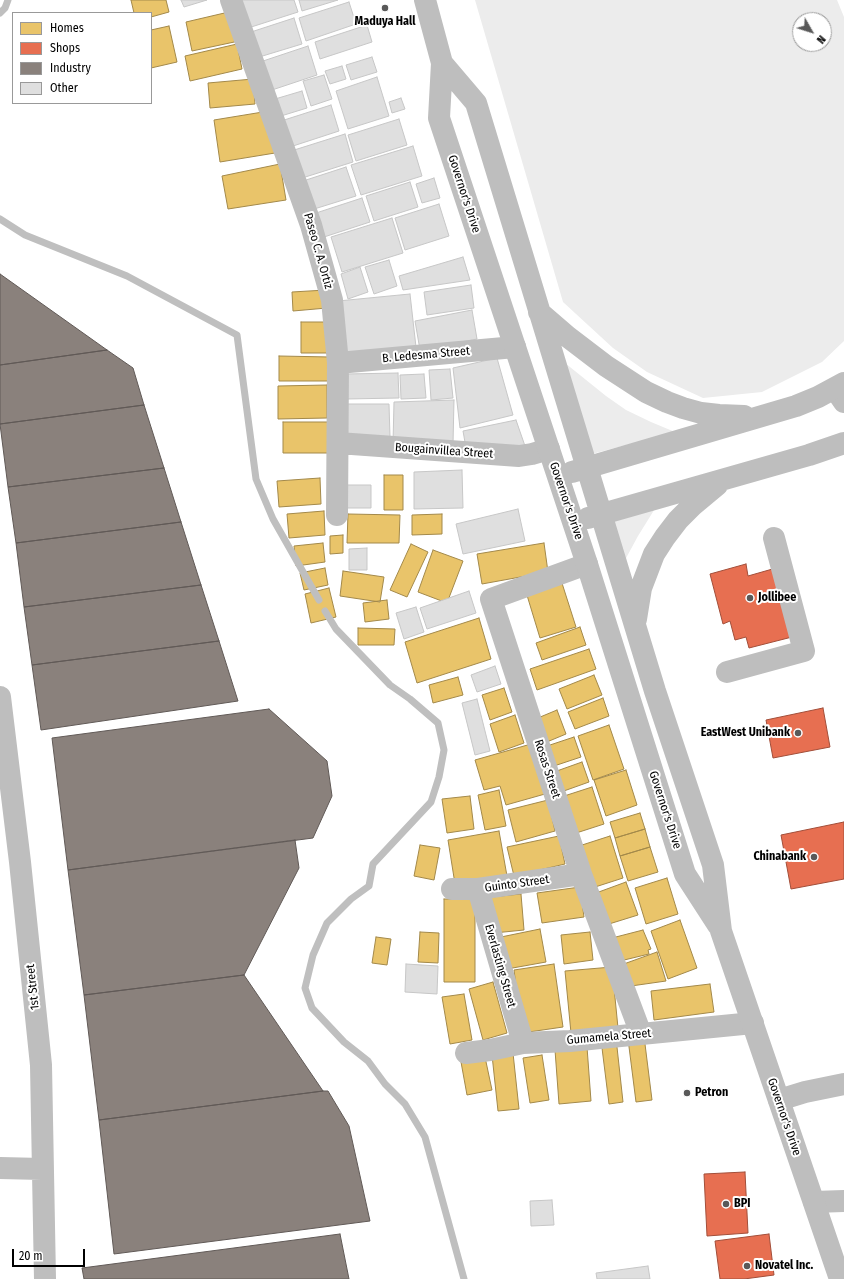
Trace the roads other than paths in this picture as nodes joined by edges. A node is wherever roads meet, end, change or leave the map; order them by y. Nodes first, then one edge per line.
1 (231, 0) edge
2 (425, 0) edge
3 (442, 63) junction
4 (539, 312) junction
5 (514, 347) junction
6 (338, 363) junction
7 (841, 391) edge
8 (763, 416) junction
9 (338, 443) junction
10 (844, 443) edge
11 (549, 449) junction
12 (587, 468) junction
13 (558, 476) junction
14 (724, 479) junction
15 (601, 514) junction
16 (337, 515) dead end
17 (573, 522) junction
18 (774, 538) dead end
19 (587, 564) junction
20 (636, 627) junction
21 (727, 672) dead end
22 (0, 697) edge
23 (582, 874) junction
24 (452, 889) dead end
25 (478, 889) junction
26 (721, 931) junction
27 (753, 1023) junction
28 (641, 1034) junction
29 (522, 1043) junction
30 (466, 1053) dead end
31 (844, 1084) edge
32 (779, 1100) junction
33 (0, 1168) edge
34 (42, 1169) junction
35 (844, 1201) edge
36 (814, 1202) junction
37 (45, 1279) edge
38 (840, 1279) edge

1 - 6 main road, Paseo C. A. Ortiz
2 - 3 main road, Governor's Drive
3 - 4 main road, Governor's Drive
3 - 5 main road, Governor's Drive
4 - 8 main road
4 - 12 main road, Governor's Drive
5 - 6 main road, B. Ledesma Street
5 - 11 main road, Governor's Drive
6 - 9 main road, Paseo C. A. Ortiz
7 - 8 main road
8 - 12 main road
9 - 11 main road, Bougainvillea Street
9 - 16 main road, Paseo C. A. Ortiz
10 - 14 main road
11 - 13 main road, Governor's Drive
12 - 13 main road
12 - 15 main road, Governor's Drive
13 - 17 main road, Governor's Drive
14 - 15 main road
14 - 20 main road
15 - 17 main road
15 - 20 main road, Governor's Drive
17 - 19 main road, Governor's Drive
18 - 21 main road
19 - 23 main road, Rosas Street
19 - 26 main road, Governor's Drive
20 - 26 main road, Governor's Drive
22 - 34 main road, 1st Street
23 - 25 main road, Guinto Street
23 - 28 main road, Rosas Street
24 - 25 main road, Guinto Street
25 - 29 main road, Everlasting Street
26 - 27 main road, Governor's Drive
27 - 28 main road, Gumamela Street
27 - 32 main road, Governor's Drive
28 - 29 main road, Gumamela Street
29 - 30 main road, Gumamela Street
31 - 32 main road
32 - 36 main road, Governor's Drive
33 - 34 main road
34 - 37 main road, 1st Street
35 - 36 main road
36 - 38 main road, Governor's Drive

